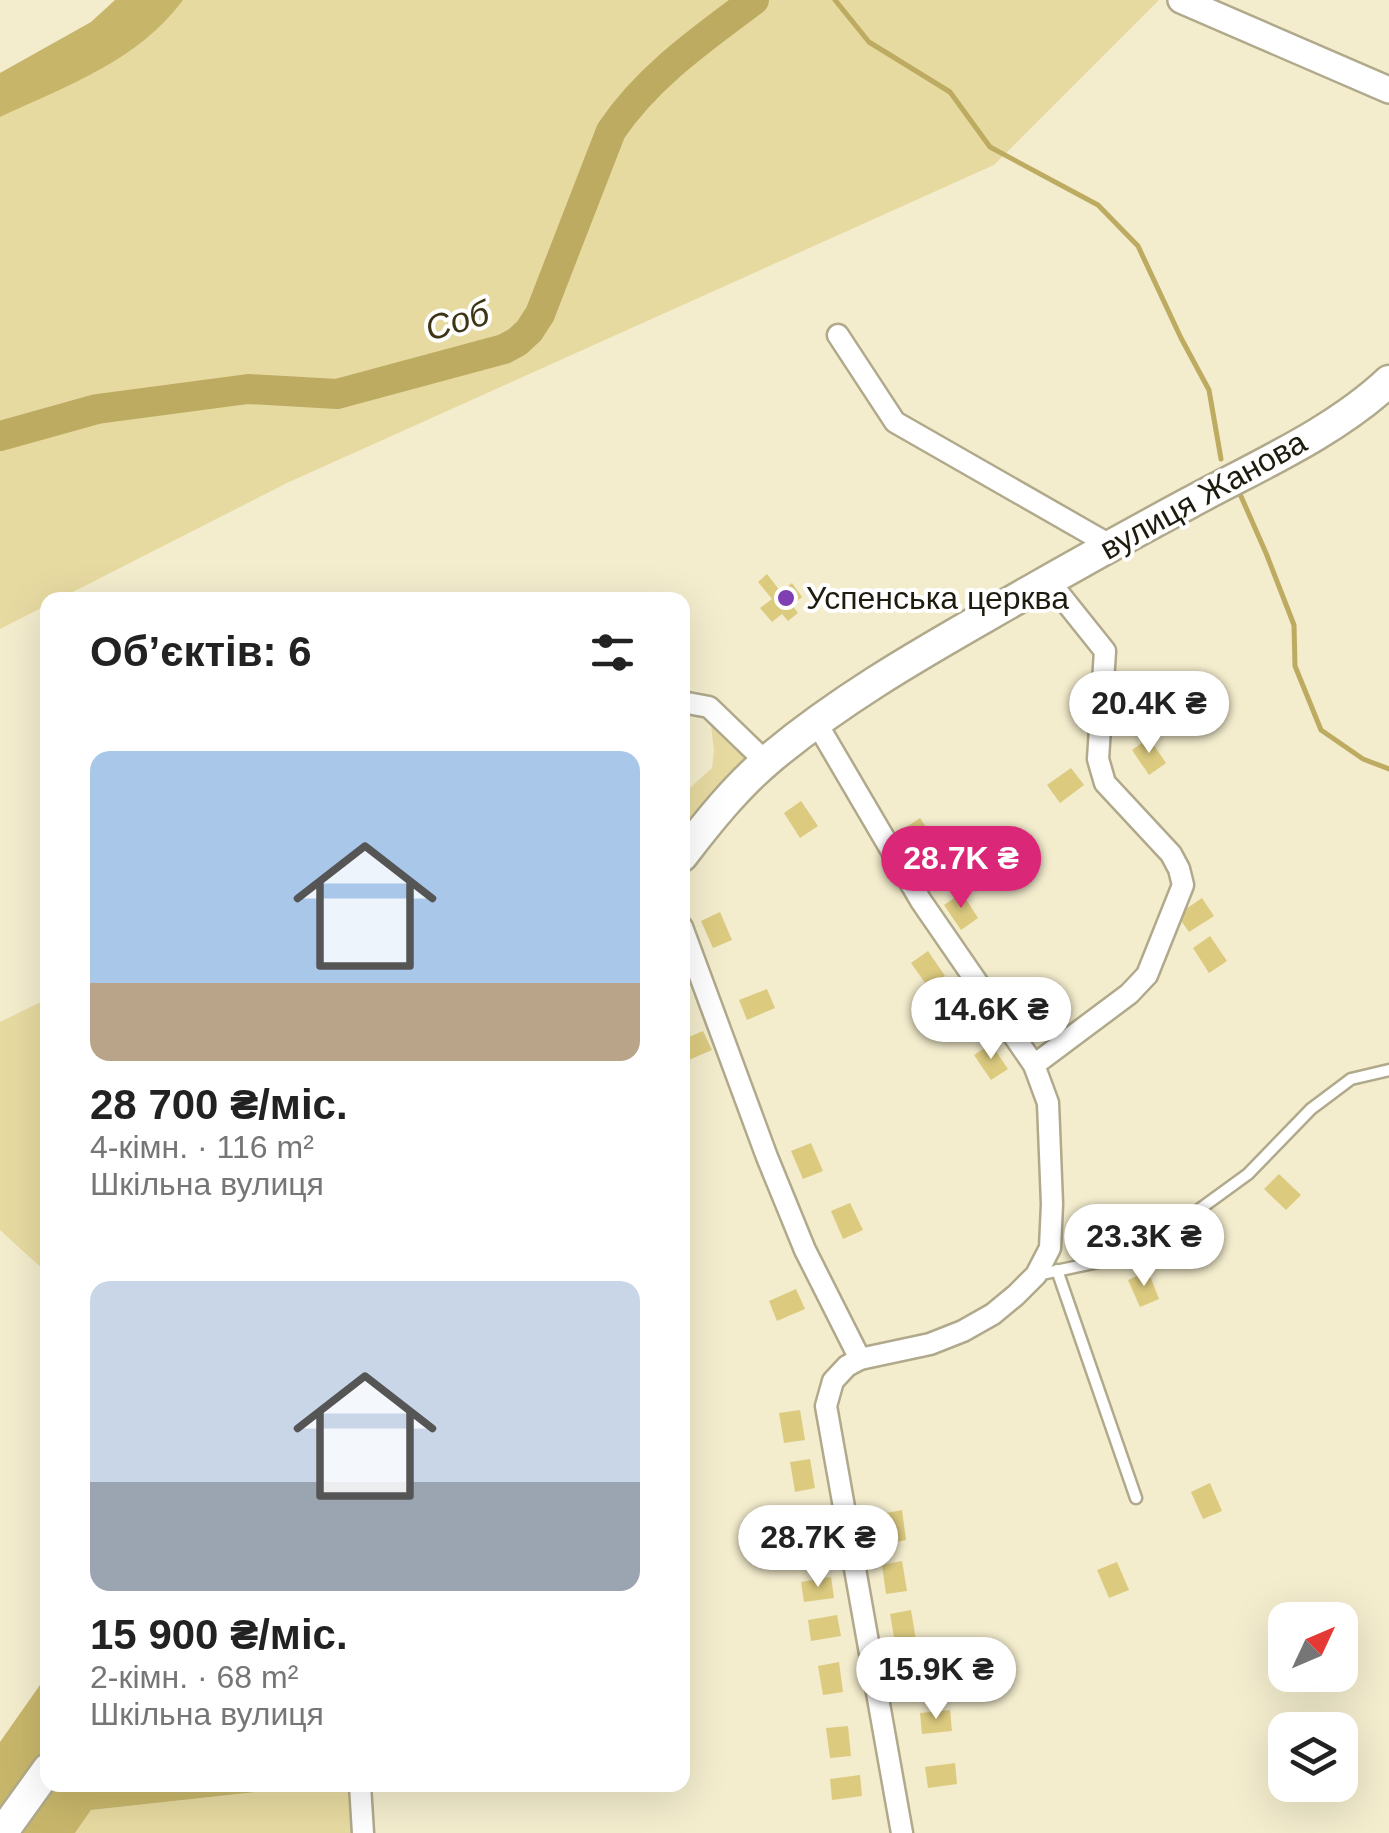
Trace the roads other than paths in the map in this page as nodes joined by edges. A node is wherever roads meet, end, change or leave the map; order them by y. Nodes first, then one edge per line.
1 (1181, 0) edge
2 (1389, 90) edge
3 (838, 335) dead end
4 (1389, 381) edge
5 (1110, 545) junction
6 (1049, 580) junction
7 (690, 703) edge
8 (816, 722) junction
9 (766, 762) junction
10 (690, 846) edge
11 (690, 949) edge
12 (1034, 1065) junction
13 (1389, 1070) edge
14 (1057, 1270) junction
15 (1036, 1275) junction
16 (860, 1359) junction
17 (1136, 1498) dead end
18 (40, 1780) edge
19 (360, 1792) edge
20 (2, 1833) edge
21 (363, 1833) edge
22 (902, 1833) edge

1 - 2 street
3 - 5 street
4 - 5 main road, вулиця Жанова
5 - 6 main road, вулиця Жанова
6 - 8 main road, вулиця Жанова
6 - 12 street
7 - 9 street
8 - 9 main road, вулиця Жанова
8 - 12 street
9 - 10 main road, вулиця Жанова
11 - 16 street
12 - 15 street
13 - 14 lane
14 - 15 lane
14 - 17 lane
15 - 16 street
16 - 22 street
18 - 20 main road
19 - 21 street

